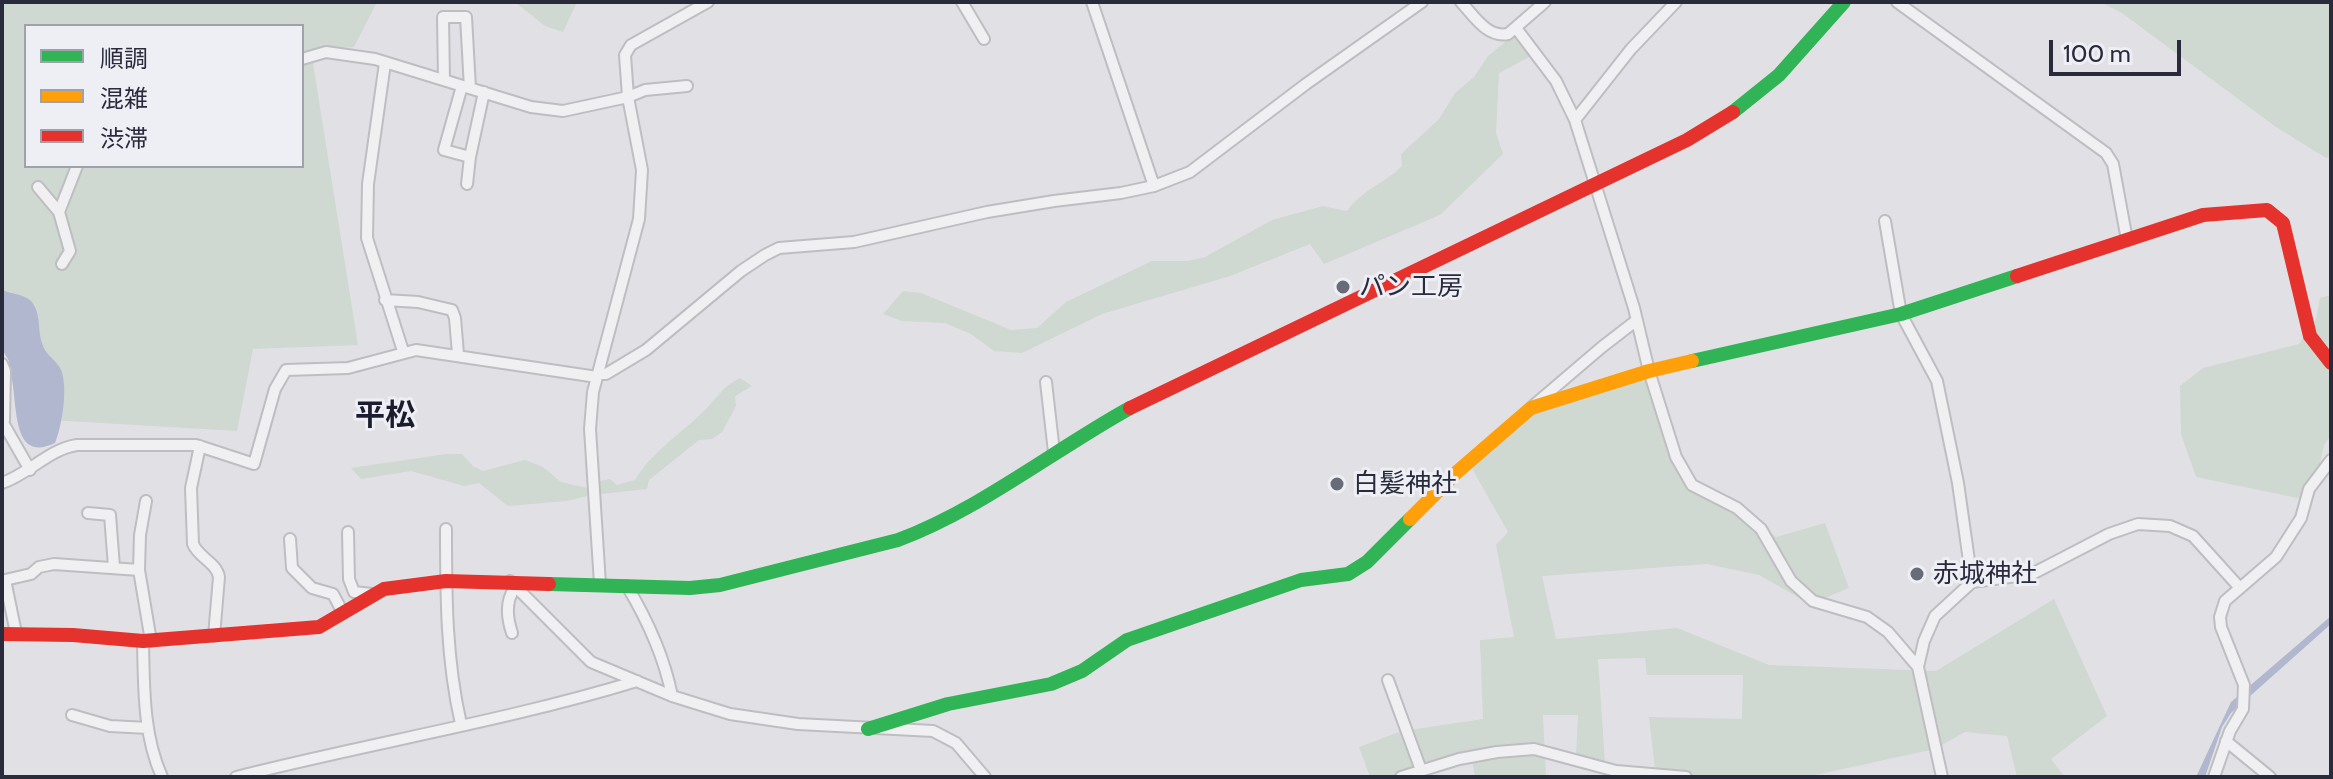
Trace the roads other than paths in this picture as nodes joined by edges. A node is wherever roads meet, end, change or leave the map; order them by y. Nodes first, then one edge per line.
1 (708, 2) edge
2 (962, 2) edge
3 (1092, 2) edge
4 (1422, 2) edge
5 (1461, 2) edge
6 (1545, 2) edge
7 (1676, 2) edge
8 (1844, 2) edge
9 (1897, 2) edge
10 (1516, 28) junction
11 (984, 39) dead end
12 (304, 58) edge
13 (385, 63) junction
14 (444, 80) junction
15 (687, 86) dead end
16 (466, 87) junction
17 (484, 92) junction
18 (628, 97) junction
19 (1575, 120) junction
20 (470, 157) junction
21 (76, 168) edge
22 (1596, 183) junction
23 (467, 184) dead end
24 (1154, 186) junction
25 (38, 187) dead end
26 (59, 212) junction
27 (1885, 221) dead end
28 (2127, 240) junction
29 (62, 264) dead end
30 (385, 300) junction
31 (1901, 314) junction
32 (1637, 320) junction
33 (403, 351) junction
34 (458, 354) junction
35 (2331, 363) edge
36 (2, 364) edge
37 (1649, 371) junction
38 (598, 375) junction
39 (1046, 382) dead end
40 (1531, 408) junction
41 (3, 421) edge
42 (200, 446) junction
43 (1054, 452) junction
44 (2331, 460) edge
45 (30, 470) junction
46 (2, 483) edge
47 (146, 501) dead end
48 (88, 513) dead end
49 (446, 529) dead end
50 (348, 532) dead end
51 (290, 539) dead end
52 (114, 567) junction
53 (139, 570) junction
54 (446, 581) junction
55 (1972, 582) junction
56 (600, 584) junction
57 (512, 585) junction
58 (627, 586) junction
59 (2240, 588) junction
60 (372, 594) junction
61 (343, 613) junction
62 (512, 633) dead end
63 (9, 634) edge
64 (214, 636) junction
65 (147, 641) junction
66 (1918, 667) junction
67 (1388, 680) dead end
68 (637, 681) junction
69 (672, 696) junction
70 (72, 715) dead end
71 (461, 724) junction
72 (148, 728) junction
73 (868, 729) junction
74 (2226, 741) junction
75 (1421, 770) junction
76 (162, 777) edge
77 (236, 777) edge
78 (985, 777) edge
79 (1401, 777) edge
80 (1685, 777) edge
81 (1942, 777) edge
82 (2214, 777) edge
83 (2270, 777) edge

1 - 18 street
2 - 11 street
3 - 24 street
4 - 24 street
5 - 10 street
6 - 10 street
7 - 19 street
8 - 22 street
9 - 28 street
10 - 19 street
12 - 13 street
13 - 14 street
13 - 30 street
14 - 16 street
14 - 16 street
15 - 18 street
16 - 17 street
16 - 20 street
17 - 18 street
17 - 20 street
18 - 38 street
19 - 22 street
20 - 23 street
21 - 26 street
22 - 32 street
22 - 43 street
24 - 38 street
25 - 26 street
26 - 29 street
27 - 31 street
28 - 31 street
28 - 35 street
30 - 33 street
30 - 34 street
31 - 37 street
31 - 55 street
32 - 37 street
32 - 40 street
33 - 34 street
33 - 42 street
34 - 38 street
36 - 41 street
37 - 40 street
37 - 66 street
38 - 56 street
39 - 43 street
40 - 73 street
41 - 45 street
42 - 45 street
42 - 64 street
43 - 58 street
44 - 59 street
45 - 46 street
47 - 53 street
48 - 52 street
49 - 54 street
50 - 60 street
51 - 61 street
52 - 53 street
52 - 63 street
53 - 65 street
54 - 57 street
54 - 60 street
54 - 71 street
55 - 59 street
55 - 66 street
56 - 57 street
56 - 58 street
57 - 62 street
57 - 68 street
58 - 69 street
59 - 74 street
60 - 61 street
61 - 64 street
63 - 65 street
64 - 65 street
65 - 72 street
66 - 81 street
67 - 75 street
68 - 69 street
68 - 71 street
69 - 73 street
70 - 72 street
71 - 77 street
72 - 76 street
73 - 78 street
74 - 82 street
74 - 83 street
75 - 79 street
75 - 80 street

